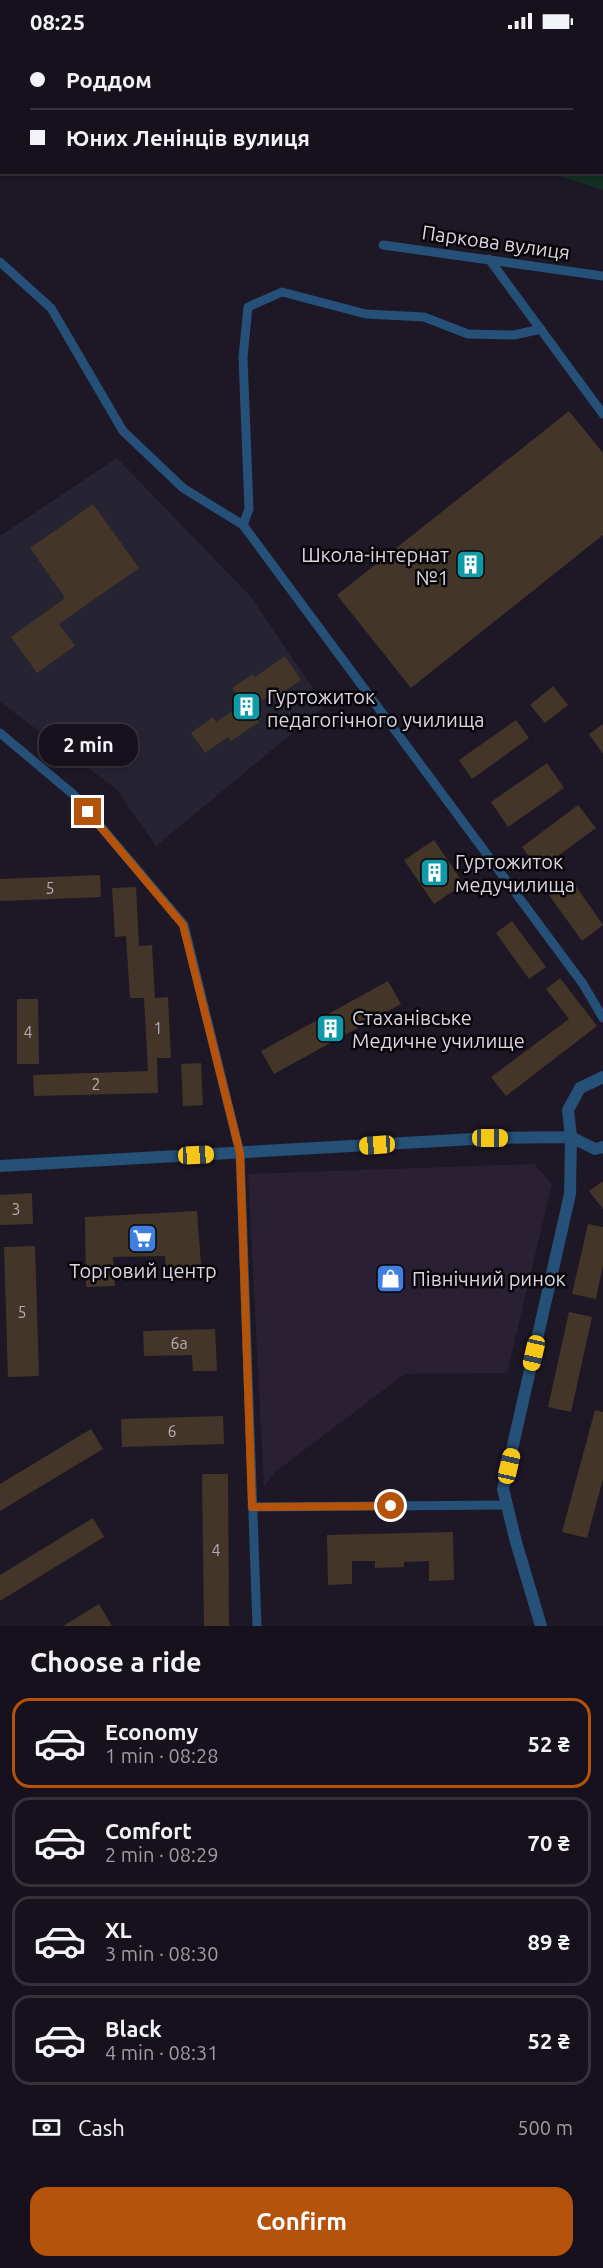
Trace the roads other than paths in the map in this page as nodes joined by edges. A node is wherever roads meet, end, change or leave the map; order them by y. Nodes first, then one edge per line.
1 (383, 245) dead end
2 (489, 259) junction
3 (0, 262) edge
4 (603, 276) edge
5 (541, 329) junction
6 (603, 414) edge
7 (243, 525) junction
8 (0, 733) edge
9 (603, 1018) edge
10 (603, 1077) edge
11 (571, 1137) junction
12 (603, 1147) edge
13 (240, 1153) junction
14 (0, 1166) edge
15 (507, 1505) junction
16 (252, 1507) junction
17 (257, 1626) edge
18 (541, 1626) edge

1 - 2 street, Паркова вулиця
2 - 4 street, Паркова вулиця
2 - 5 street
3 - 7 street
5 - 6 street
5 - 7 street
7 - 9 street
8 - 13 street
10 - 11 street
11 - 12 street
11 - 13 street
11 - 15 street
13 - 14 street
13 - 16 street
15 - 16 street
15 - 18 street
16 - 17 street

